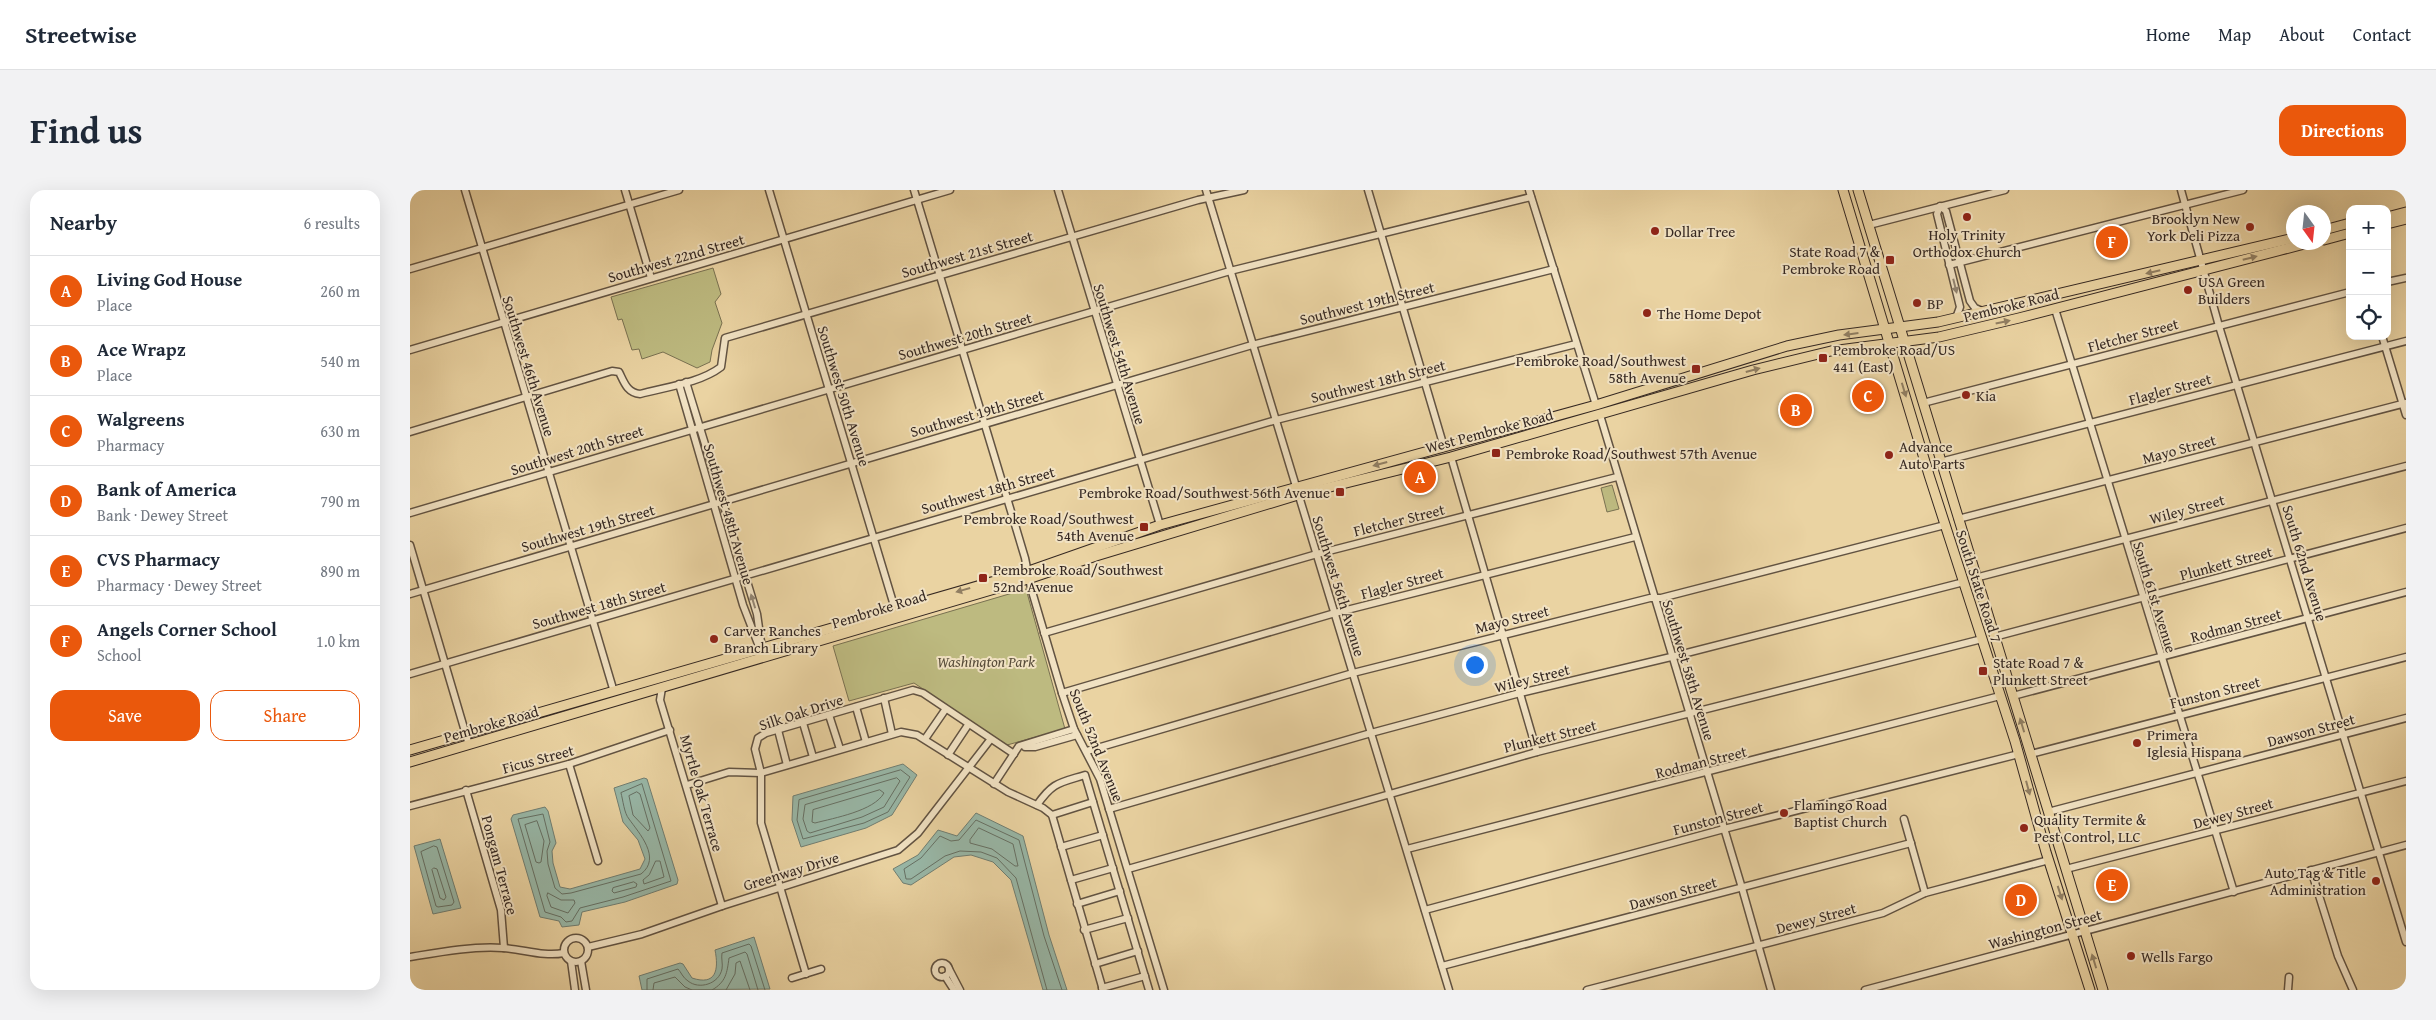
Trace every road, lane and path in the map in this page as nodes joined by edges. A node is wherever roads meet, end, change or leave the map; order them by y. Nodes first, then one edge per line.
1 (465, 190) edge
2 (625, 190) edge
3 (679, 190) edge
4 (769, 190) edge
5 (914, 190) edge
6 (950, 190) edge
7 (1058, 190) edge
8 (1206, 190) edge
9 (1244, 190) edge
10 (1368, 190) edge
11 (1843, 190) edge
12 (1858, 190) edge
13 (2005, 190) edge
14 (2181, 190) edge
15 (2243, 190) edge
16 (1530, 193) edge
17 (1208, 198) junction
18 (916, 200) junction
19 (629, 205) junction
20 (2184, 205) junction
21 (1940, 206) junction
22 (2406, 211) edge
23 (2391, 215) edge
24 (2406, 219) edge
25 (2391, 223) edge
26 (1869, 224) junction
27 (2346, 224) edge
28 (2331, 228) edge
29 (1382, 234) junction
30 (2346, 234) edge
31 (1072, 236) junction
32 (2331, 238) edge
33 (784, 239) junction
34 (2286, 240) edge
35 (2286, 247) edge
36 (482, 249) junction
37 (1959, 262) junction
38 (1950, 265) junction
39 (2202, 265) junction
40 (410, 270) edge
41 (1554, 270) junction
42 (1230, 271) junction
43 (939, 274) junction
44 (651, 278) junction
45 (2122, 278) junction
46 (2406, 278) edge
47 (2391, 281) edge
48 (2346, 293) edge
49 (1404, 307) junction
50 (2055, 309) junction
51 (1982, 311) junction
52 (1094, 312) junction
53 (806, 314) junction
54 (1956, 318) junction
55 (503, 322) junction
56 (2219, 326) junction
57 (1900, 328) junction
58 (1886, 330) junction
59 (2384, 340) edge
60 (2406, 341) edge
61 (1904, 342) junction
62 (1890, 343) junction
63 (1576, 344) junction
64 (1252, 345) junction
65 (2386, 346) junction
66 (962, 349) junction
67 (410, 350) edge
68 (2071, 365) junction
69 (1425, 382) junction
70 (682, 383) junction
71 (2237, 384) junction
72 (1116, 385) junction
73 (1652, 388) junction
74 (829, 389) junction
75 (526, 396) junction
76 (1923, 403) junction
77 (2404, 403) edge
78 (1596, 405) junction
79 (1600, 414) junction
80 (2406, 415) edge
81 (1276, 420) junction
82 (2089, 423) junction
83 (984, 424) junction
84 (700, 427) junction
85 (692, 429) junction
86 (1546, 430) junction
87 (410, 432) edge
88 (1501, 432) junction
89 (2254, 442) junction
90 (1444, 447) junction
91 (1451, 457) junction
92 (1140, 459) junction
93 (1940, 462) junction
94 (852, 463) junction
95 (2406, 466) edge
96 (1401, 469) junction
97 (548, 472) junction
98 (1617, 477) junction
99 (2106, 481) junction
100 (1296, 491) junction
101 (1007, 498) junction
102 (2272, 500) junction
103 (722, 502) junction
104 (714, 504) junction
105 (1212, 510) junction
106 (410, 513) edge
107 (1467, 516) junction
108 (1958, 520) junction
109 (1160, 525) junction
110 (1946, 525) junction
111 (2406, 528) edge
112 (1179, 531) junction
113 (874, 536) junction
114 (1635, 537) junction
115 (2124, 539) junction
116 (410, 545) edge
117 (571, 546) junction
118 (1122, 548) junction
119 (1317, 554) junction
120 (2290, 559) junction
121 (1959, 567) junction
122 (1485, 574) junction
123 (745, 575) junction
124 (1027, 576) junction
125 (735, 578) junction
126 (1975, 578) junction
127 (1964, 582) junction
128 (423, 590) junction
129 (2406, 592) edge
130 (410, 594) edge
131 (1980, 594) junction
132 (946, 595) junction
133 (1654, 598) junction
134 (2142, 598) junction
135 (895, 610) junction
136 (1335, 613) junction
137 (904, 616) junction
138 (592, 619) junction
139 (2308, 619) junction
140 (1044, 633) junction
141 (1503, 634) junction
142 (841, 635) junction
143 (1994, 637) junction
144 (1982, 640) junction
145 (764, 653) junction
146 (1671, 657) junction
147 (2161, 657) junction
148 (2406, 657) edge
149 (445, 663) junction
150 (697, 668) junction
151 (1353, 673) junction
152 (410, 674) edge
153 (2326, 677) junction
154 (662, 688) junction
155 (614, 692) junction
156 (1062, 693) junction
157 (1520, 693) junction
158 (2000, 696) junction
159 (2013, 696) junction
160 (630, 698) junction
161 (884, 698) junction
162 (856, 707) junction
163 (945, 710) junction
164 (1689, 714) junction
165 (2179, 714) junction
166 (830, 715) junction
167 (2406, 718) edge
168 (549, 721) junction
169 (803, 723) junction
170 (968, 725) junction
171 (670, 730) junction
172 (778, 730) junction
173 (1075, 732) junction
174 (1371, 733) junction
175 (466, 734) junction
176 (892, 734) junction
177 (2344, 735) junction
178 (925, 739) junction
179 (990, 740) junction
180 (2015, 741) junction
181 (866, 742) junction
182 (469, 745) junction
183 (840, 749) junction
184 (410, 750) edge
185 (1087, 751) junction
186 (1538, 752) junction
187 (1014, 754) junction
188 (2019, 754) junction
189 (2031, 754) junction
190 (948, 755) junction
191 (813, 757) junction
192 (410, 762) edge
193 (569, 764) junction
194 (787, 765) junction
195 (969, 768) junction
196 (2036, 772) junction
197 (761, 773) junction
198 (1706, 773) junction
199 (2197, 773) junction
200 (2406, 781) edge
201 (994, 784) junction
202 (687, 785) junction
203 (466, 790) junction
204 (1390, 792) junction
205 (2361, 793) junction
206 (1093, 802) junction
207 (1037, 805) junction
208 (410, 806) edge
209 (1109, 809) junction
210 (2048, 812) junction
211 (1052, 815) junction
212 (1904, 819) dead end
213 (1724, 829) junction
214 (2214, 831) junction
215 (1103, 835) junction
216 (1911, 843) junction
217 (2406, 846) edge
218 (1061, 847) junction
219 (1407, 849) junction
220 (2378, 852) junction
221 (2049, 860) junction
222 (598, 862) dead end
223 (1113, 868) junction
224 (1128, 869) junction
225 (2066, 870) junction
226 (2311, 870) junction
227 (1071, 880) junction
228 (781, 888) junction
229 (1742, 888) junction
230 (1120, 891) junction
231 (2234, 892) junction
232 (1925, 893) junction
233 (1077, 904) junction
234 (722, 906) junction
235 (1425, 910) junction
236 (1128, 918) junction
237 (1084, 930) junction
238 (2084, 931) junction
239 (2073, 934) junction
240 (2406, 942) edge
241 (1758, 946) junction
242 (504, 948) junction
243 (588, 948) junction
244 (1138, 951) junction
245 (564, 954) junction
246 (410, 957) edge
247 (581, 960) junction
248 (572, 961) junction
249 (1095, 964) junction
250 (1442, 966) junction
251 (948, 968) junction
252 (821, 969) dead end
253 (806, 974) junction
254 (945, 976) junction
255 (1145, 976) junction
256 (2289, 977) dead end
257 (792, 978) dead end
258 (584, 981) junction
259 (1103, 989) edge
260 (576, 990) edge
261 (582, 990) edge
262 (586, 990) edge
263 (954, 990) edge
264 (960, 990) edge
265 (1149, 990) edge
266 (1164, 990) edge
267 (1449, 990) edge
268 (1587, 990) edge
269 (1771, 990) edge
270 (1865, 990) edge
271 (2090, 990) edge
272 (2103, 990) edge
273 (2288, 990) edge
274 (2353, 990) edge

1 - 36 street, Southwest 46th Avenue
2 - 19 street
3 - 19 street
4 - 33 street, Southwest 50th Avenue
5 - 18 street, South 52nd Avenue
6 - 18 street, Southwest 22nd Street
7 - 31 street, Southwest 54th Avenue
8 - 17 street, Southwest 56th Avenue
9 - 17 street, Southwest 21st Street
10 - 29 street
11 - 58 main road, South State Road 7
12 - 26 main road, South State Road 7
13 - 21 street
14 - 20 street, South 62nd Avenue
15 - 20 street
16 - 29 street, Southwest 20th Street
16 - 41 street
17 - 31 street, Southwest 21st Street
17 - 42 street, Southwest 56th Avenue
18 - 33 street, Southwest 22nd Street
18 - 43 street, South 52nd Avenue
19 - 36 street
19 - 44 street
20 - 37 street
20 - 39 street, South 62nd Avenue
21 - 26 street
21 - 37 street
21 - 38 street
22 - 23 main road
24 - 25 main road
26 - 57 main road, South State Road 7
27 - 28 main road
29 - 42 street, Southwest 20th Street
29 - 49 street
30 - 32 main road
31 - 43 street, Southwest 21st Street
31 - 52 street, Southwest 54th Avenue
33 - 44 street, Southwest 22nd Street
33 - 53 street, Southwest 50th Avenue
34 - 39 main road, Pembroke Road
39 -> 35 main road, Pembroke Road
36 - 40 street
36 - 55 street, Southwest 46th Avenue
37 - 38 street
37 - 51 street
38 -> 54 street
39 -> 45 main road, Pembroke Road
39 - 50 main road, Pembroke Road
39 - 56 street, South 62nd Avenue
41 - 49 street, Southwest 19th Street
41 - 63 street
42 - 52 street, Southwest 20th Street
42 - 64 street, Southwest 56th Avenue
43 - 53 street, Southwest 21st Street
43 - 66 street, South 52nd Avenue
44 - 55 street, Southwest 22nd Street
45 - 50 main road
45 - 51 main road, Pembroke Road
46 - 47 street
48 - 56 street, Fletcher Street
49 - 64 street, Southwest 19th Street
49 - 69 street
61 -> 50 main road, Pembroke Road
50 - 68 street, South 61st Avenue
51 - 54 main road, Pembroke Road
52 - 66 street, Southwest 20th Street
52 - 72 street, Southwest 54th Avenue
53 - 70 street, Southwest 21st Street
53 - 74 street, Southwest 50th Avenue
54 - 57 main road, Pembroke Road
55 - 67 street, Southwest 22nd Street
55 - 75 street, Southwest 46th Avenue
56 - 68 street, Fletcher Street
56 - 71 street, South 62nd Avenue
57 - 58 main road, Pembroke Road
57 - 61 main road, South State Road 7
58 - 62 main road, South State Road 7
58 -> 73 main road, Pembroke Road
59 - 65 street
60 - 65 street, Flagler Street
61 - 62 main road, Pembroke Road
61 - 76 main road, South State Road 7
79 -> 62 main road, Pembroke Road
62 -> 110 main road, South State Road 7
63 - 69 street, Southwest 18th Street
63 - 78 street
64 - 72 street, Southwest 19th Street
64 - 81 street, Southwest 56th Avenue
65 - 71 street, Flagler Street
65 - 77 street
66 - 74 street, Southwest 20th Street
66 - 83 street, South 52nd Avenue
68 - 76 street, Fletcher Street
68 - 82 street, South 61st Avenue
69 - 81 street, Southwest 18th Street
69 - 90 street
70 - 75 street
70 - 84 street, Southwest 48th Avenue
70 - 85 street, Southwest 48th Avenue
71 - 82 street, Flagler Street
71 - 89 street, South 62nd Avenue
72 - 83 street, Southwest 19th Street
72 - 92 street, Southwest 54th Avenue
73 - 78 main road, Pembroke Road
73 - 79 main road
74 - 84 street, Southwest 20th Street
74 - 94 street, Southwest 50th Avenue
75 - 87 street
75 - 97 street, Southwest 46th Avenue
76 - 93 main road, South State Road 7
77 - 80 street
77 - 89 street, Mayo Street
78 - 86 main road
78 - 88 main road, West Pembroke Road
79 - 86 main road, West Pembroke Road
79 - 98 street, Southwest 58th Avenue
81 - 92 street, Southwest 18th Street
81 - 100 street, Southwest 56th Avenue
82 - 93 street, Flagler Street
82 - 99 street, South 61st Avenue
83 - 94 street, Southwest 19th Street
83 - 101 street, South 52nd Avenue
84 - 85 street, Southwest 20th Street
84 - 103 street, Southwest 48th Avenue
85 - 97 street, Southwest 20th Street
85 - 104 street, Southwest 48th Avenue
86 - 91 main road, West Pembroke Road
88 - 90 main road, West Pembroke Road
88 - 91 main road
89 - 99 street, Mayo Street
89 - 102 street, South 62nd Avenue
90 - 96 main road
90 -> 100 main road, West Pembroke Road
91 - 96 main road, West Pembroke Road
91 - 107 street
92 - 101 street, Southwest 18th Street
92 - 109 street, Southwest 54th Avenue
93 - 108 main road, South State Road 7
94 - 103 street, Southwest 19th Street
94 - 113 street, Southwest 50th Avenue
95 - 102 street, Wiley Street
96 - 100 main road, West Pembroke Road
97 - 106 street, Southwest 20th Street
97 - 117 street, Southwest 46th Avenue
98 - 107 street, Fletcher Street
98 - 114 street, Southwest 58th Avenue
99 - 108 street, Mayo Street
99 - 115 street, South 61st Avenue
100 - 105 main road, Pembroke Road
100 - 112 main road, Pembroke Road
100 - 119 street, Southwest 56th Avenue
101 - 113 street, Southwest 18th Street
101 - 124 street, South 52nd Avenue
102 - 115 street, Wiley Street
102 - 120 street, South 62nd Avenue
103 - 104 street, Southwest 19th Street
103 - 123 street, Southwest 48th Avenue
104 - 117 street, Southwest 19th Street
104 - 125 street, Southwest 48th Avenue
105 - 109 main road, Pembroke Road
105 - 112 main road
107 - 119 street, Fletcher Street
107 - 122 street
108 - 126 main road, South State Road 7
109 - 118 main road
109 - 124 main road, Pembroke Road
110 - 121 main road, South State Road 7
110 - 133 street, Mayo Street
111 - 120 street, Plunkett Street
112 - 118 main road, Pembroke Road
113 - 123 street, Southwest 18th Street
113 - 135 street, Southwest 50th Avenue
114 - 122 street, Flagler Street
114 - 133 street, Southwest 58th Avenue
115 - 126 street, Wiley Street
115 - 134 street, South 61st Avenue
116 - 128 street
117 - 128 street, Southwest 19th Street
117 - 138 street, Southwest 46th Avenue
118 - 124 main road, Pembroke Road
119 - 136 street, Southwest 56th Avenue
119 - 140 street, Fletcher Street
120 - 134 street, Plunkett Street
120 - 139 street, South 62nd Avenue
121 - 126 main road
121 - 127 main road, South State Road 7
122 - 136 street, Flagler Street
122 - 141 street
123 - 125 street, Southwest 18th Street
145 -> 123 street, Southwest 48th Avenue
124 -> 132 main road, Pembroke Road
124 - 137 main road, Pembroke Road
124 - 140 street, South 52nd Avenue
125 - 138 street, Southwest 18th Street
125 - 145 street, Southwest 48th Avenue
126 - 131 main road, South State Road 7
127 - 131 main road
127 - 144 main road, South State Road 7
127 - 146 street, Wiley Street
128 - 130 street, Southwest 19th Street
128 - 149 street
129 - 139 street, Rodman Street
131 - 143 main road, South State Road 7
132 - 135 main road, Pembroke Road
132 - 137 main road
133 - 141 street, Mayo Street
133 - 146 street, Southwest 58th Avenue
134 - 143 street, Plunkett Street
134 - 147 street, South 61st Avenue
135 - 142 main road
135 - 145 main road, Pembroke Road
136 - 151 street, Southwest 56th Avenue
136 - 156 street, Flagler Street
137 - 142 main road, Pembroke Road
138 - 149 street, Southwest 18th Street
138 - 155 street, Southwest 46th Avenue
139 - 147 street, Rodman Street
139 - 153 street, South 62nd Avenue
140 - 156 street, South 52nd Avenue
141 - 151 street, Mayo Street
141 - 157 street
142 - 145 main road, Pembroke Road
143 - 159 main road, South State Road 7
144 - 158 main road, South State Road 7
144 - 164 street, Plunkett Street
145 - 150 main road, Pembroke Road
145 - 154 main road, Pembroke Road
146 - 157 street, Wiley Street
146 - 164 street, Southwest 58th Avenue
147 - 159 street, Rodman Street
147 - 165 street, South 61st Avenue
148 - 153 street, Funston Street
149 - 152 street, Southwest 18th Street
149 - 175 street
150 - 155 main road, Pembroke Road
150 - 160 main road
151 - 174 street, Southwest 56th Avenue
151 - 185 street, Mayo Street
153 - 165 street, Funston Street
153 - 177 street, South 62nd Avenue
154 - 160 main road, Pembroke Road
154 - 171 street, Myrtle Oak Terrace
155 - 168 main road
155 - 175 main road, Pembroke Road
156 - 173 street, South 52nd Avenue
157 - 174 street, Wiley Street
157 - 186 street
158 - 180 main road, South State Road 7
158 - 198 street, Rodman Street
189 -> 159 main road, South State Road 7
160 - 168 main road, Pembroke Road
161 - 162 street, Silk Oak Drive
161 - 163 street, Silk Oak Drive
161 - 176 street
162 - 166 street, Silk Oak Drive
162 - 181 street
163 - 170 street, Silk Oak Drive
163 - 178 street
164 - 186 street, Plunkett Street
164 - 198 street, Southwest 58th Avenue
165 - 189 street, Funston Street
165 - 199 street, South 61st Avenue
166 - 169 street, Silk Oak Drive
166 - 183 street
167 - 177 street, Dawson Street
168 - 182 main road, Pembroke Road
169 - 172 street, Silk Oak Drive
169 - 191 street
170 - 179 street, Silk Oak Drive
170 - 190 street
171 - 193 street, Ficus Street
171 - 202 street, Myrtle Oak Terrace
172 - 194 street
172 - 197 street, Silk Oak Drive
173 - 185 street, South 52nd Avenue
173 - 187 street
174 - 204 street, Southwest 56th Avenue
174 - 209 street, Wiley Street
175 - 182 street
175 - 184 main road, Pembroke Road
176 - 178 street
176 - 181 street
177 - 199 street, Dawson Street
177 - 205 street, South 62nd Avenue
178 - 190 street
179 - 187 street, Silk Oak Drive
179 - 195 street, Greenway Drive
180 - 188 main road, South State Road 7
180 - 189 main road
181 - 183 street
182 - 192 main road, Pembroke Road
183 - 191 street
185 - 209 street, South 52nd Avenue
186 - 204 street, Plunkett Street
187 - 201 street
188 - 196 main road
188 - 213 street, Funston Street
188 -> 221 main road, South State Road 7
189 - 196 main road, South State Road 7
190 - 195 street
191 - 194 street
193 - 203 street, Ficus Street
193 - 222 street
194 - 197 street
195 - 201 street
195 - 228 street, Greenway Drive
196 - 210 main road, South State Road 7
197 - 202 street
197 - 228 street, Silk Oak Drive
198 - 213 street, Southwest 58th Avenue
198 - 219 street, Rodman Street
199 - 210 street, Dawson Street
199 - 214 street, South 61st Avenue
200 - 205 street, Dewey Street
201 - 207 street
202 - 234 street, Myrtle Oak Terrace
203 - 208 street, Ficus Street
203 - 242 street, Pongam Terrace
204 - 219 street, Southwest 56th Avenue
204 - 224 street, Plunkett Street
205 - 214 street, Dewey Street
205 - 220 street, South 62nd Avenue
206 - 207 street
206 - 211 street
206 - 215 street
207 - 211 street
209 - 224 street, South 52nd Avenue
210 - 225 main road, South State Road 7
211 - 218 street
212 - 216 street
213 - 229 street, Southwest 58th Avenue
213 - 235 street, Funston Street
214 - 225 street, Dewey Street
214 - 231 street, South 61st Avenue
215 - 218 street
215 - 223 street
216 - 229 street, Dawson Street
216 - 232 street
217 - 220 street, Washington Street
218 - 227 street
219 - 235 street, Southwest 56th Avenue
220 - 226 street, Washington Street
220 - 240 street, South 62nd Avenue
221 - 232 street, Dewey Street
221 -> 239 main road, South State Road 7
223 - 227 street
223 - 230 street
224 - 266 street, South 52nd Avenue
225 - 238 main road, South State Road 7
226 - 231 street, Washington Street
226 - 274 street
227 - 233 street
228 - 234 street, Greenway Drive
228 - 253 street, Silk Oak Drive
229 - 241 street, Southwest 58th Avenue
229 - 250 street, Dawson Street
230 - 233 street
230 - 236 street
231 - 238 street, Washington Street
232 - 241 street, Dewey Street
233 - 237 street
234 - 243 street, Greenway Drive
235 - 250 street, Southwest 56th Avenue
236 - 237 street
236 - 244 street
237 - 249 street
238 - 239 street, Washington Street
272 -> 238 main road, South State Road 7
239 - 270 street, Washington Street
239 - 271 main road, South State Road 7
241 - 268 street, Dewey Street
241 - 269 street, Southwest 58th Avenue
242 - 245 street
242 - 246 street
243 - 245 street
243 - 247 street
244 - 249 street
244 - 255 street
245 - 248 street
247 - 248 street
247 - 258 street
248 - 260 street
249 - 259 street
250 - 267 street, Southwest 56th Avenue
251 - 254 street
251 - 254 street
251 - 264 street
252 - 253 street
253 - 257 street
254 - 263 street
255 - 259 street
255 - 265 street
256 - 273 street
258 - 261 street
258 - 262 street

